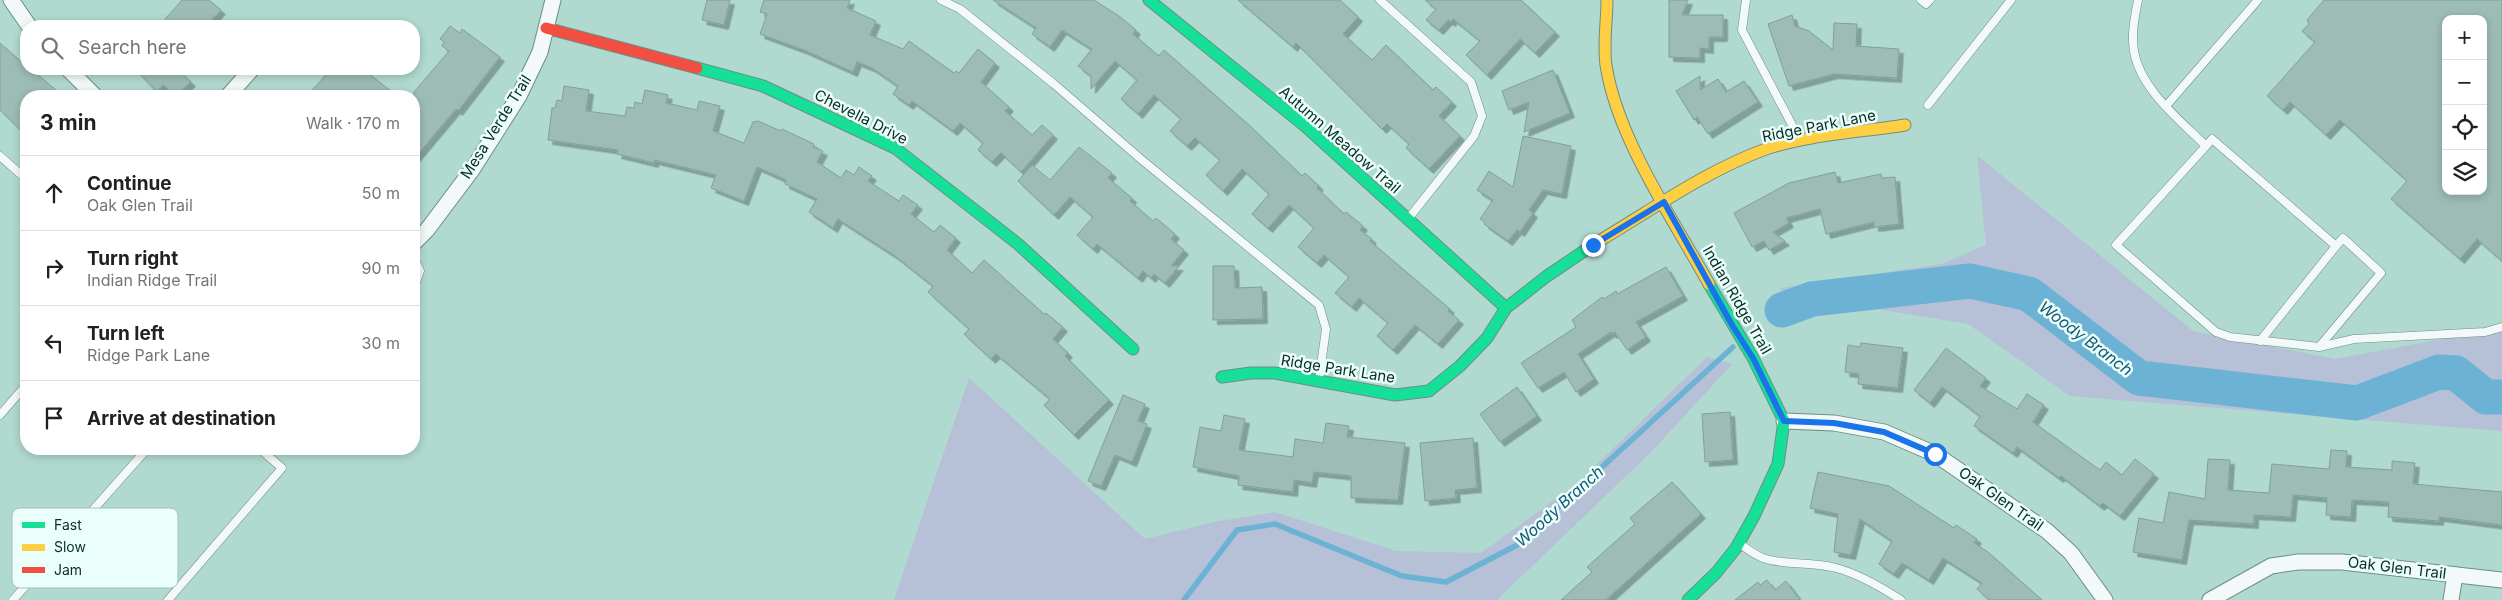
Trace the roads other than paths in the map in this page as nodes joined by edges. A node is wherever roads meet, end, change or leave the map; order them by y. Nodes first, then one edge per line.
1 (11, 0) edge
2 (552, 0) edge
3 (941, 0) edge
4 (1149, 0) edge
5 (1380, 0) edge
6 (1607, 0) edge
7 (1746, 0) edge
8 (1921, 0) edge
9 (1930, 0) edge
10 (2011, 0) edge
11 (2138, 0) edge
12 (2258, 0) edge
13 (25, 20) edge
14 (546, 28) junction
15 (74, 75) edge
16 (247, 75) edge
17 (89, 90) edge
18 (233, 90) edge
19 (1928, 105) dead end
20 (2166, 106) junction
21 (1905, 125) dead end
22 (1801, 142) junction
23 (2206, 146) junction
24 (0, 156) edge
25 (20, 174) edge
26 (1664, 202) junction
27 (1407, 219) junction
28 (420, 235) edge
29 (2336, 246) junction
30 (1506, 308) junction
31 (2502, 327) edge
32 (2260, 341) junction
33 (2319, 347) junction
34 (1133, 349) dead end
35 (1222, 377) dead end
36 (1319, 381) junction
37 (20, 392) edge
38 (0, 415) edge
39 (1784, 421) junction
40 (142, 455) edge
41 (267, 455) edge
42 (95, 508) edge
43 (1738, 543) junction
44 (2455, 575) junction
45 (2502, 580) edge
46 (24, 588) edge
47 (13, 600) edge
48 (168, 600) edge
49 (1688, 600) edge
50 (1901, 600) edge
51 (2105, 600) edge
52 (2210, 600) edge
53 (2451, 600) edge

1 - 13 street
2 - 14 street, Mesa Verde Trail
3 - 36 lane
4 - 27 street, Autumn Meadow Trail
5 - 27 lane
6 - 26 street, Indian Ridge Trail
7 - 22 lane
8 - 9 lane
10 - 19 lane
11 - 20 lane
12 - 20 lane
14 - 28 street, Mesa Verde Trail
14 - 34 street, Chevella Drive
15 - 17 street
16 - 18 street
20 - 23 lane
21 - 22 street, Ridge Park Lane
22 - 26 street, Ridge Park Lane
23 - 29 lane
23 - 32 lane
24 - 25 lane
26 - 30 street, Ridge Park Lane
26 - 39 street, Indian Ridge Trail
27 - 30 street, Autumn Meadow Trail
29 - 32 lane
29 - 33 lane
30 - 36 street, Ridge Park Lane
31 - 33 lane
32 - 33 lane
35 - 36 street, Ridge Park Lane
37 - 38 lane
39 - 43 street
39 - 51 street, Oak Glen Trail
40 - 42 lane
41 - 48 lane
43 - 49 street
43 - 50 lane
44 - 45 street, Oak Glen Trail
44 - 52 street, Oak Glen Trail
44 - 53 street
46 - 47 lane

